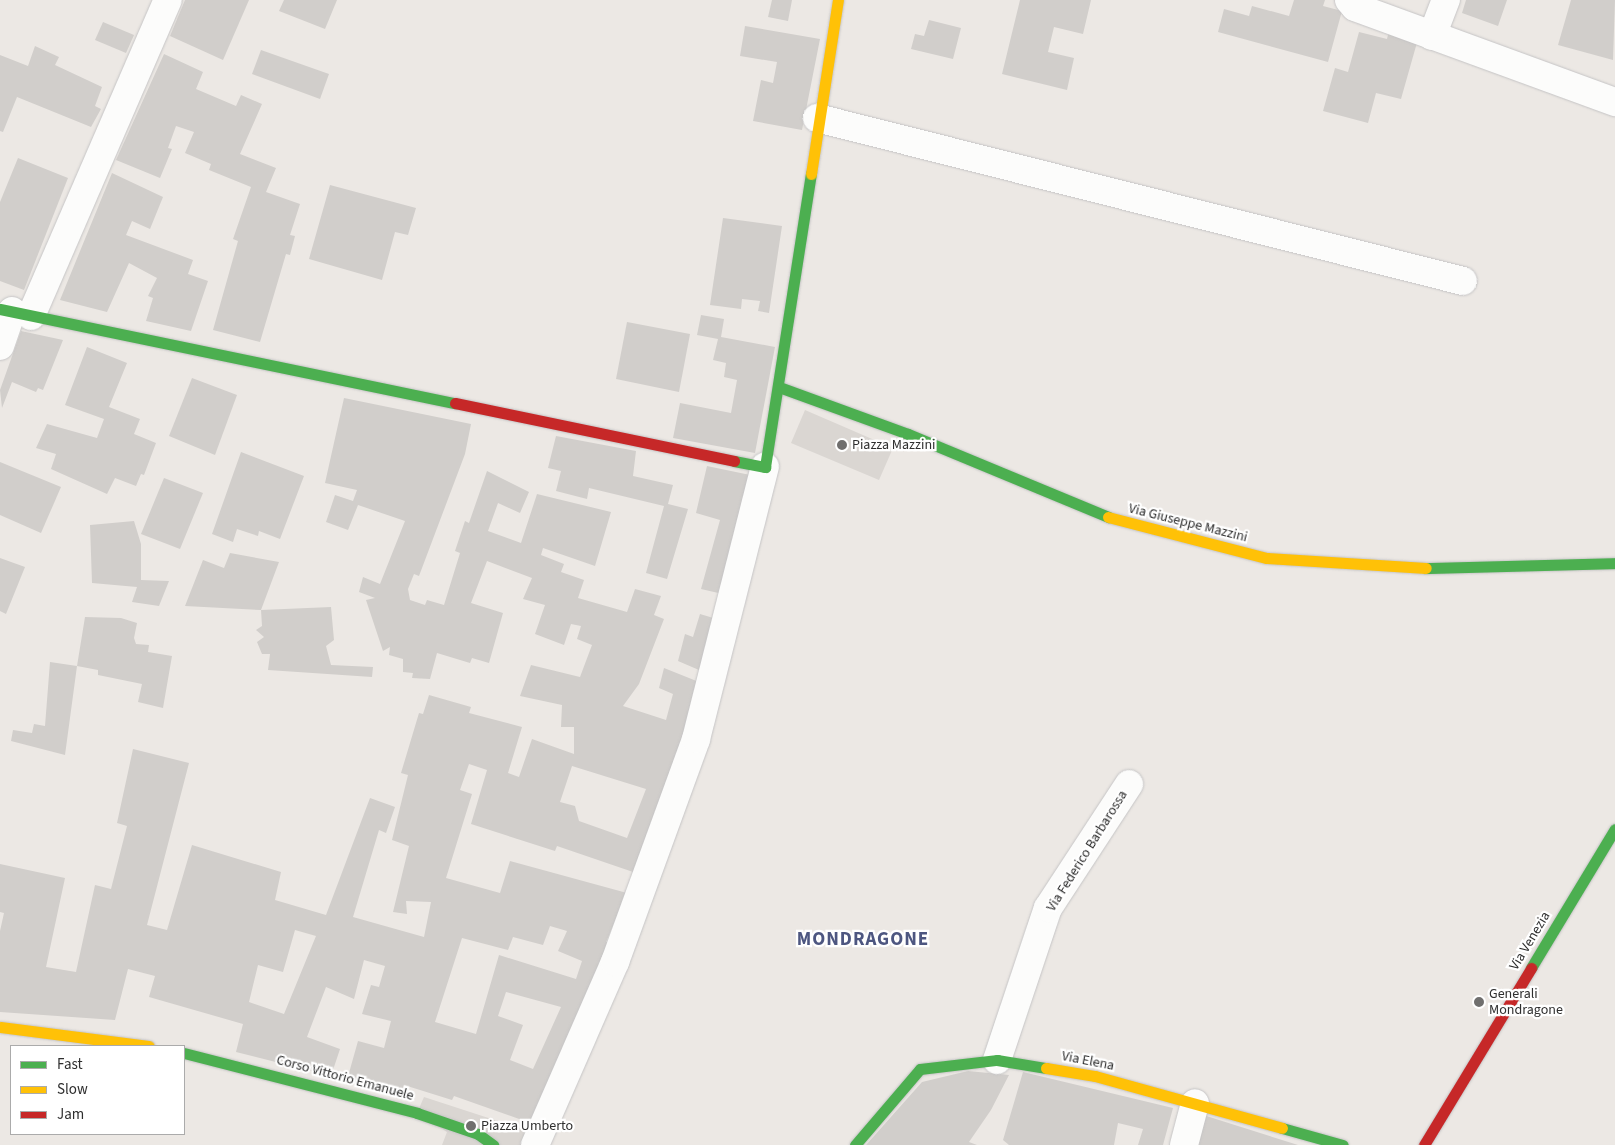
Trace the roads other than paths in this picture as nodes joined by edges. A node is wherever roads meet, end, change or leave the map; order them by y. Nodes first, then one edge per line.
1 (168, 0) edge
2 (838, 0) edge
3 (1349, 0) edge
4 (1446, 0) edge
5 (1432, 36) junction
6 (1615, 102) edge
7 (817, 118) junction
8 (1463, 281) dead end
9 (14, 312) edge
10 (0, 346) edge
11 (779, 387) junction
12 (765, 467) junction
13 (1615, 563) edge
14 (1129, 784) dead end
15 (1615, 829) edge
16 (0, 1027) edge
17 (144, 1045) edge
18 (185, 1053) edge
19 (998, 1060) junction
20 (1195, 1103) junction
21 (493, 1145) edge
22 (535, 1145) edge
23 (855, 1145) edge
24 (1184, 1145) edge
25 (1343, 1145) edge
26 (1424, 1145) edge

1 - 9 street
2 - 7 street
3 - 5 street
4 - 5 street
5 - 6 street
7 - 8 street
7 - 11 street
9 - 10 street
9 - 12 street
11 - 12 street
11 - 13 street, Via Giuseppe Mazzini
12 - 22 street
14 - 19 street, Via Federico Barbarossa
15 - 26 street, Via Venezia
16 - 17 street
18 - 21 street, Corso Vittorio Emanuele
19 - 20 street, Via Elena
19 - 23 street, Via Elena
20 - 24 street
20 - 25 street, Via Elena

